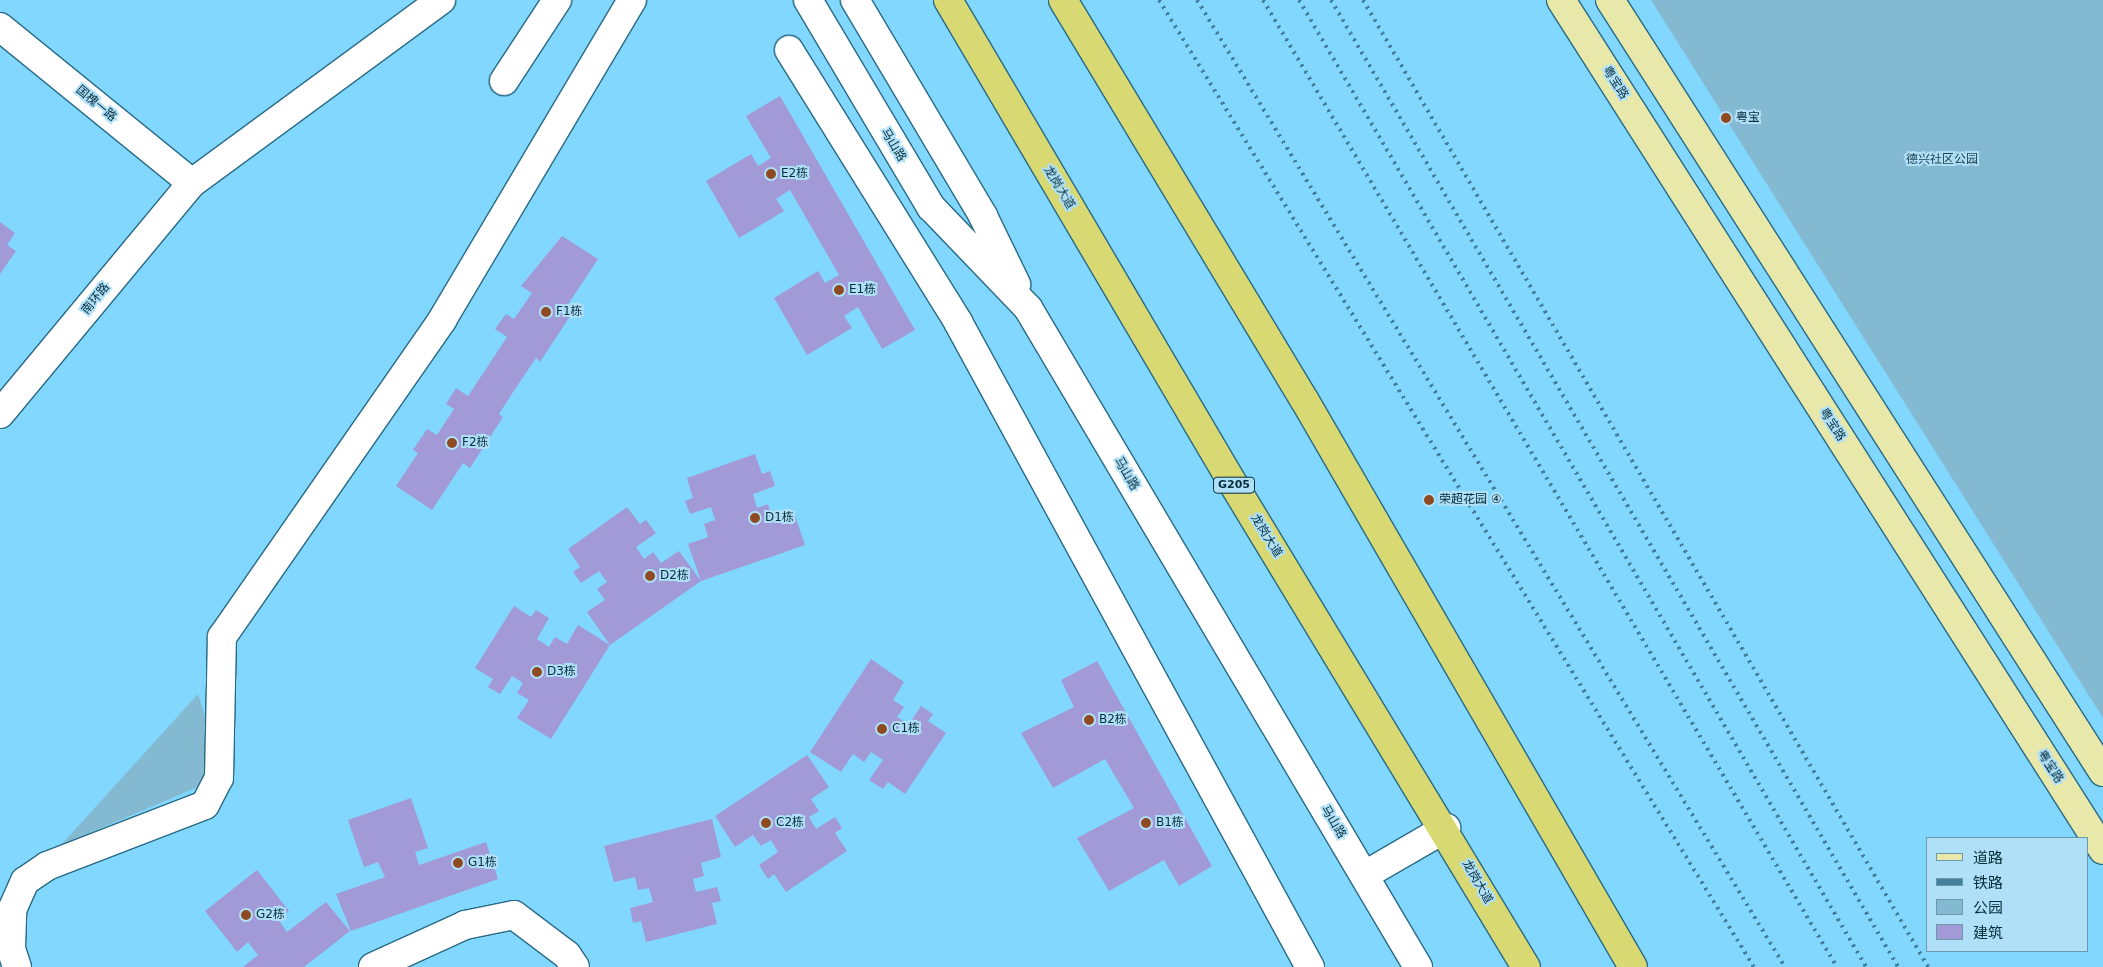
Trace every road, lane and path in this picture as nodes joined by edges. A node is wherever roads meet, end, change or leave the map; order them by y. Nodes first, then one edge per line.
1 (441, 0) edge
2 (557, 0) edge
3 (632, 0) edge
4 (808, 0) edge
5 (856, 0) edge
6 (948, 0) edge
7 (1064, 0) edge
8 (1561, 0) edge
9 (1610, 0) edge
10 (0, 27) edge
11 (789, 50) dead end
12 (504, 81) dead end
13 (192, 183) junction
14 (1028, 308) junction
15 (0, 414) edge
16 (2103, 772) edge
17 (1446, 828) junction
18 (2103, 850) edge
19 (1365, 875) junction
20 (17, 967) edge
21 (374, 967) edge
22 (575, 967) edge
23 (1310, 967) edge
24 (1418, 967) edge
25 (1526, 967) edge
26 (1633, 967) edge

1 - 13 street, 南环路
2 - 12 street
3 - 20 street
4 - 14 street, 马山路
5 - 14 street
6 - 17 highway, 龙岗大道 / G205
7 - 26 highway
8 - 18 main road, 粤宝路
9 - 16 main road
10 - 13 street, 国槐一路
11 - 23 street
13 - 15 street, 南环路
14 - 19 street, 马山路
17 - 19 street
17 - 25 highway, 龙岗大道 / G205
19 - 24 street, 马山路
21 - 22 street

